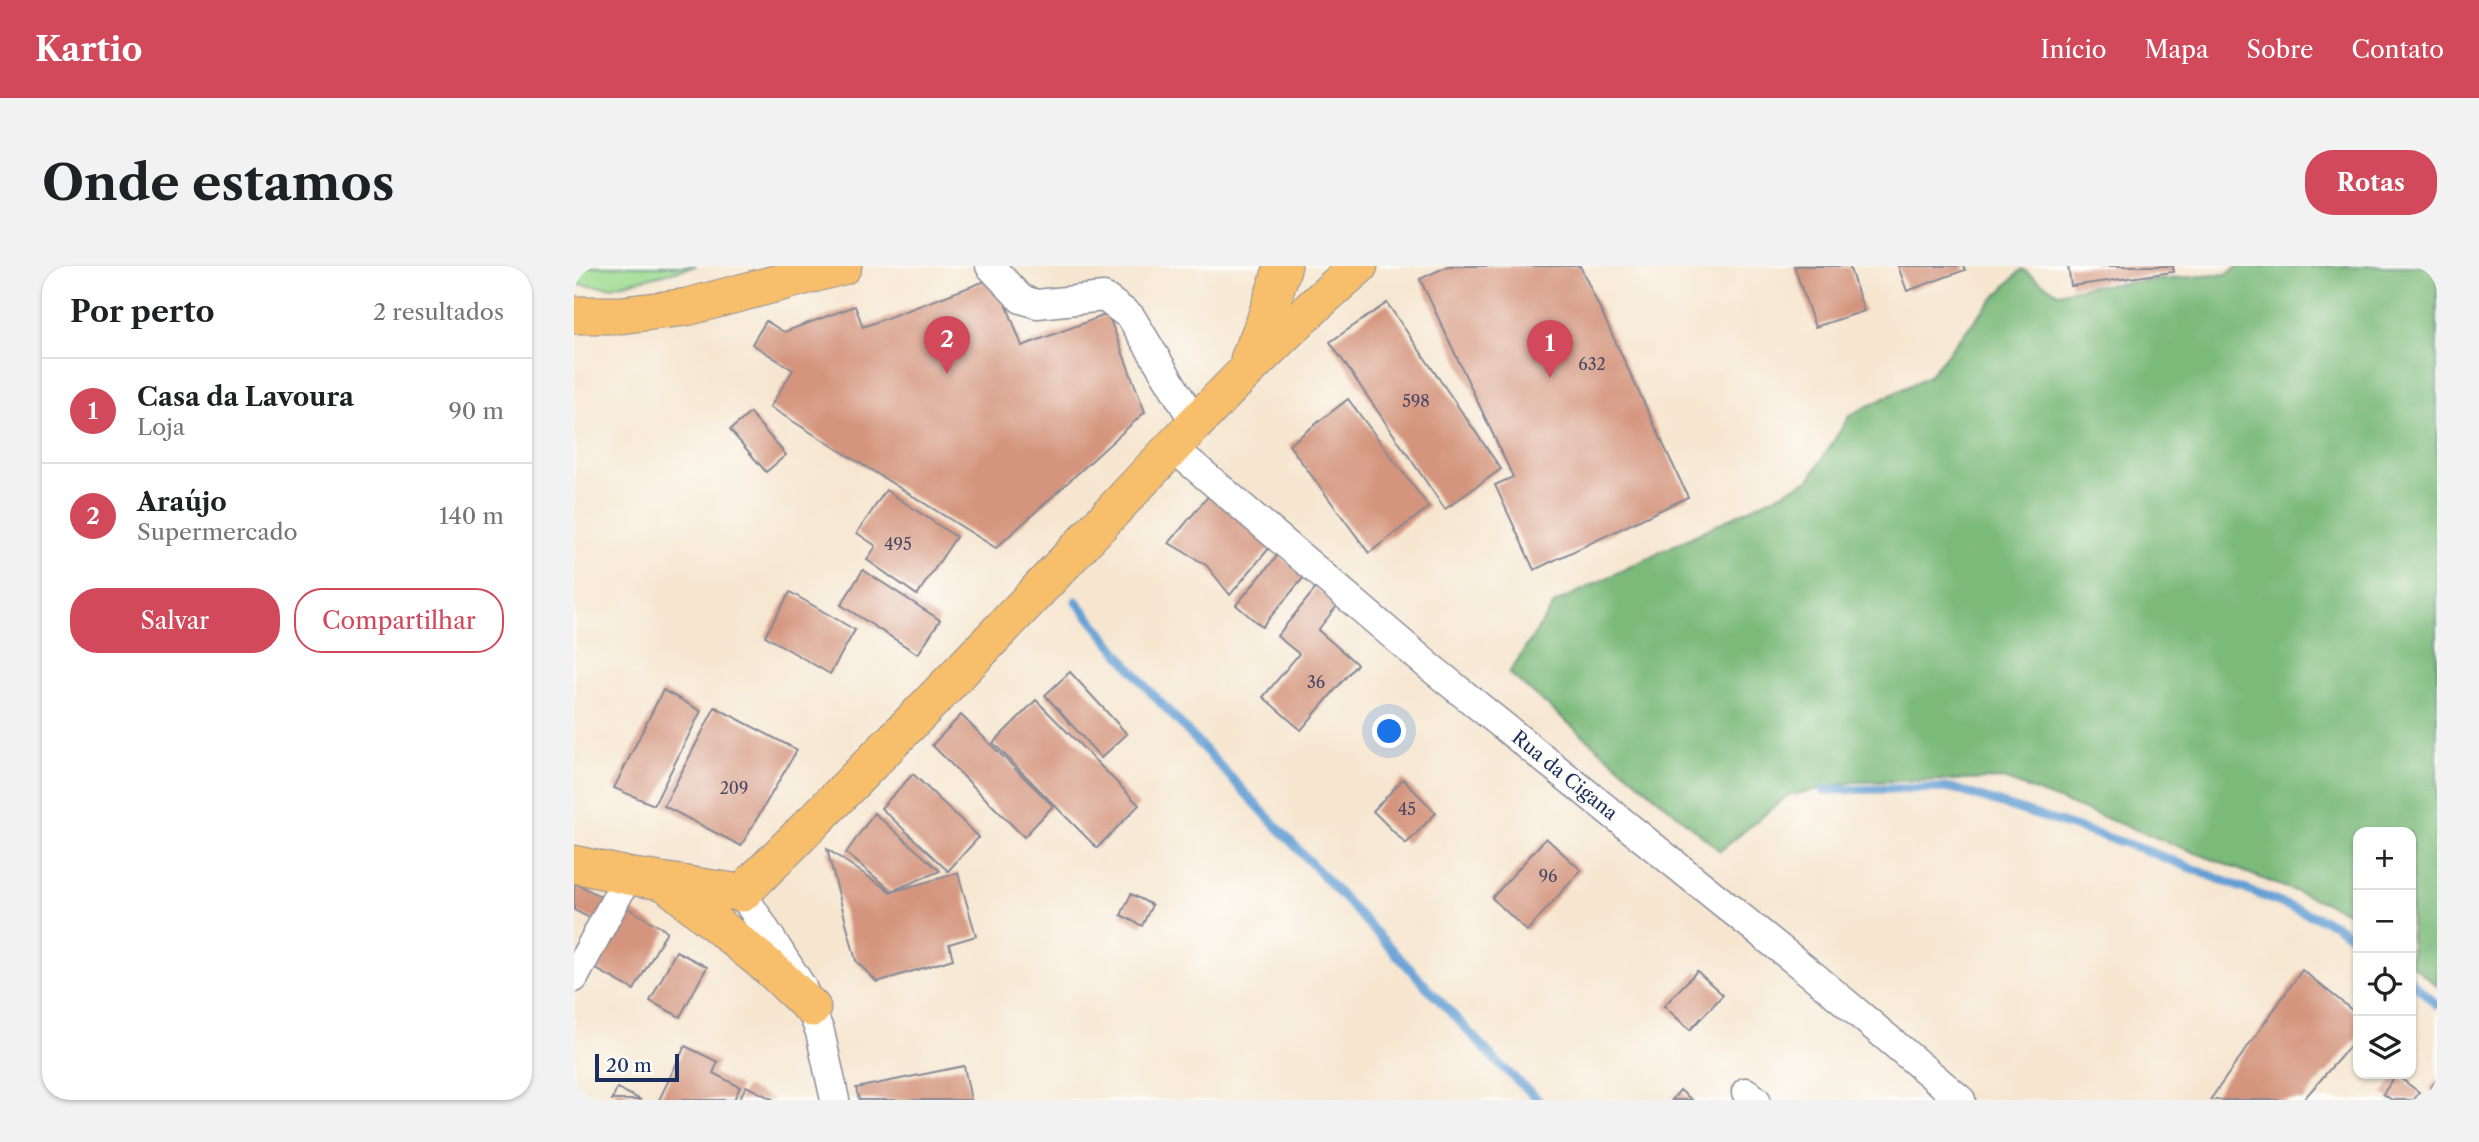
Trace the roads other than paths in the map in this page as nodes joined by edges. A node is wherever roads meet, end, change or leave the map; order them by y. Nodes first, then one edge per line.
1 (843, 266) edge
2 (990, 266) edge
3 (1283, 266) edge
4 (1336, 266) edge
5 (1360, 266) edge
6 (574, 315) edge
7 (1242, 376) junction
8 (1184, 435) junction
9 (574, 864) edge
10 (628, 876) junction
11 (665, 883) junction
12 (742, 893) junction
13 (574, 978) edge
14 (812, 1008) junction
15 (835, 1100) edge
16 (1961, 1100) edge

1 - 6 main road
2 - 8 street, Rua da Cigana
3 - 7 main road
4 - 5 main road
5 - 7 main road
7 - 8 main road
8 - 12 main road
8 - 16 street, Rua da Cigana
9 - 10 main road
10 - 11 main road
10 - 13 street
11 - 12 main road
11 - 14 main road
12 - 14 street
14 - 15 street

